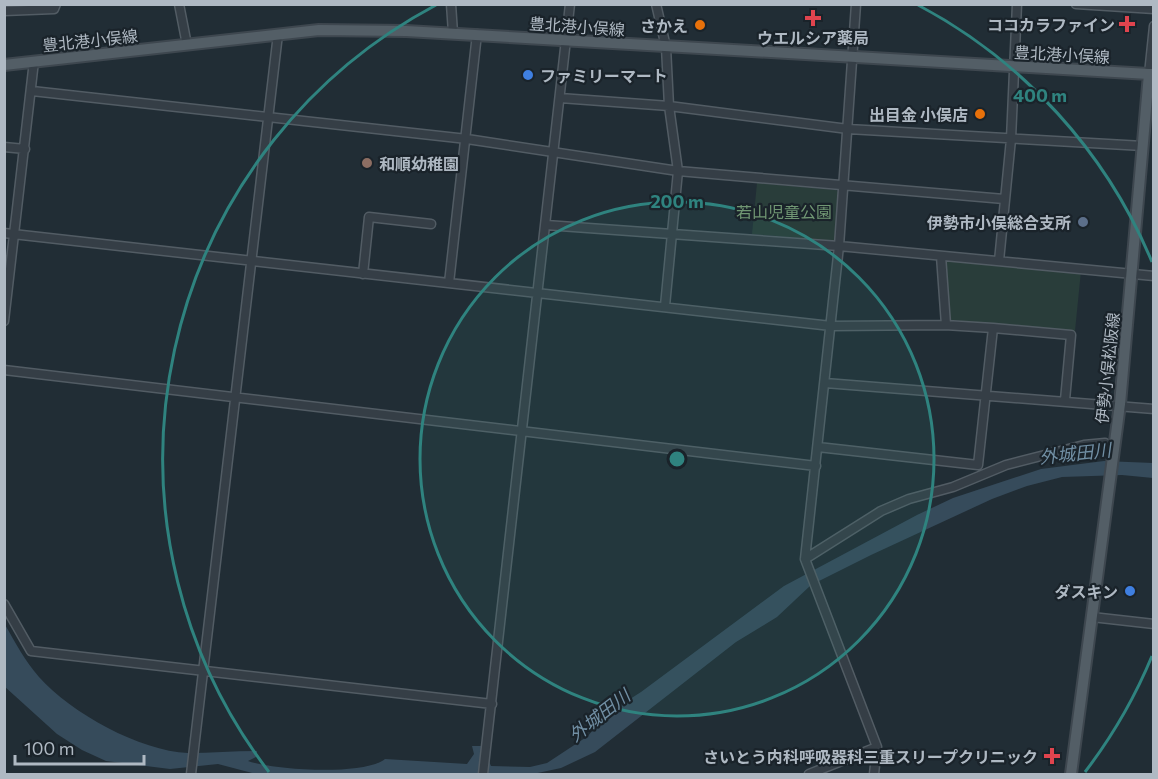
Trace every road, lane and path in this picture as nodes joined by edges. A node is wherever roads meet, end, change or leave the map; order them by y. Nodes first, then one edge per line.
1 (56, 4) edge
2 (179, 4) edge
3 (451, 4) edge
4 (570, 4) edge
5 (656, 4) edge
6 (856, 4) edge
7 (1017, 4) edge
8 (1076, 4) edge
9 (1085, 5) edge
10 (1100, 5) edge
11 (1154, 9) edge
12 (4, 11) edge
13 (1154, 26) edge
14 (453, 33) junction
15 (278, 34) junction
16 (477, 34) junction
17 (566, 40) junction
18 (187, 45) junction
19 (666, 47) junction
20 (854, 57) junction
21 (34, 62) junction
22 (4, 65) edge
23 (1013, 66) junction
24 (1151, 74) edge
25 (32, 91) junction
26 (560, 98) junction
27 (669, 106) junction
28 (1150, 106) edge
29 (268, 117) junction
30 (848, 129) junction
31 (467, 139) junction
32 (1011, 139) junction
33 (1143, 146) junction
34 (4, 147) edge
35 (25, 149) junction
36 (554, 151) junction
37 (678, 171) junction
38 (844, 186) junction
39 (1004, 199) junction
40 (431, 224) dead end
41 (546, 225) junction
42 (4, 233) edge
43 (15, 234) junction
44 (674, 234) junction
45 (839, 246) junction
46 (941, 256) junction
47 (250, 261) junction
48 (999, 261) junction
49 (363, 274) junction
50 (1131, 274) junction
51 (1154, 276) edge
52 (449, 283) junction
53 (539, 292) junction
54 (665, 306) junction
55 (4, 321) edge
56 (946, 325) junction
57 (831, 326) junction
58 (993, 328) junction
59 (4, 370) edge
60 (825, 383) junction
61 (986, 395) junction
62 (233, 397) junction
63 (1065, 400) junction
64 (1120, 404) junction
65 (1154, 409) edge
66 (522, 430) junction
67 (1110, 443) junction
68 (818, 447) junction
69 (816, 466) junction
70 (979, 470) junction
71 (806, 560) junction
72 (4, 604) edge
73 (1092, 617) junction
74 (1154, 624) edge
75 (202, 671) junction
76 (492, 704) junction
77 (877, 747) junction
78 (191, 774) edge
79 (483, 774) edge
80 (809, 774) edge
81 (874, 774) edge
82 (1071, 774) edge

1 - 12 street
2 - 18 street
3 - 14 street
4 - 17 street
5 - 19 street
6 - 20 street
7 - 23 street
8 - 9 street
9 - 10 street
10 - 11 street
13 - 24 street
14 - 15 main road, 豊北港小俣線
14 - 16 main road, 豊北港小俣線
15 - 18 main road, 豊北港小俣線
15 - 29 street
16 - 17 main road, 豊北港小俣線
16 - 31 street
17 - 19 main road, 豊北港小俣線
17 - 26 street
18 - 21 main road, 豊北港小俣線
19 - 20 main road, 豊北港小俣線
19 - 27 street
20 - 23 main road, 豊北港小俣線
20 - 30 street
21 - 22 main road, 豊北港小俣線
21 - 25 street
23 - 24 main road, 豊北港小俣線
23 - 32 street
24 - 28 main road, 伊勢小俣松阪線
25 - 29 street
25 - 35 street
26 - 27 street
26 - 36 street
27 - 30 street
27 - 37 street
28 - 33 main road, 伊勢小俣松阪線
29 - 31 street
29 - 47 street
30 - 32 street
30 - 38 street
31 - 36 street
31 - 52 street
32 - 33 street
32 - 39 street
33 - 50 main road, 伊勢小俣松阪線
34 - 35 street
35 - 43 street
36 - 37 street
36 - 41 street
37 - 38 street
37 - 44 street
38 - 39 street
38 - 45 street
39 - 48 street
40 - 49 street
41 - 44 street
41 - 53 street
42 - 43 street
43 - 47 street
43 - 55 street
44 - 45 street
44 - 54 street
45 - 46 street
45 - 57 street
46 - 48 street
46 - 56 street
47 - 49 street
47 - 62 street
48 - 50 street
49 - 52 street
50 - 51 street
50 - 64 main road, 伊勢小俣松阪線
52 - 53 street
53 - 54 street
53 - 66 street
54 - 57 street
56 - 57 street
56 - 58 street
57 - 60 street
58 - 61 street
58 - 63 street
59 - 62 street
60 - 61 street
60 - 68 street
61 - 63 street
61 - 70 street
62 - 66 street
62 - 75 street
63 - 64 street
64 - 65 street
64 - 67 main road, 伊勢小俣松阪線
66 - 69 street
66 - 76 street
67 - 70 street
67 - 73 main road, 伊勢小俣松阪線
68 - 69 street
68 - 70 street
69 - 71 street
70 - 71 street
71 - 77 street
72 - 75 street
73 - 74 street
73 - 82 main road, 伊勢小俣松阪線
75 - 76 street
75 - 78 street
76 - 79 street
77 - 80 street
77 - 81 street

